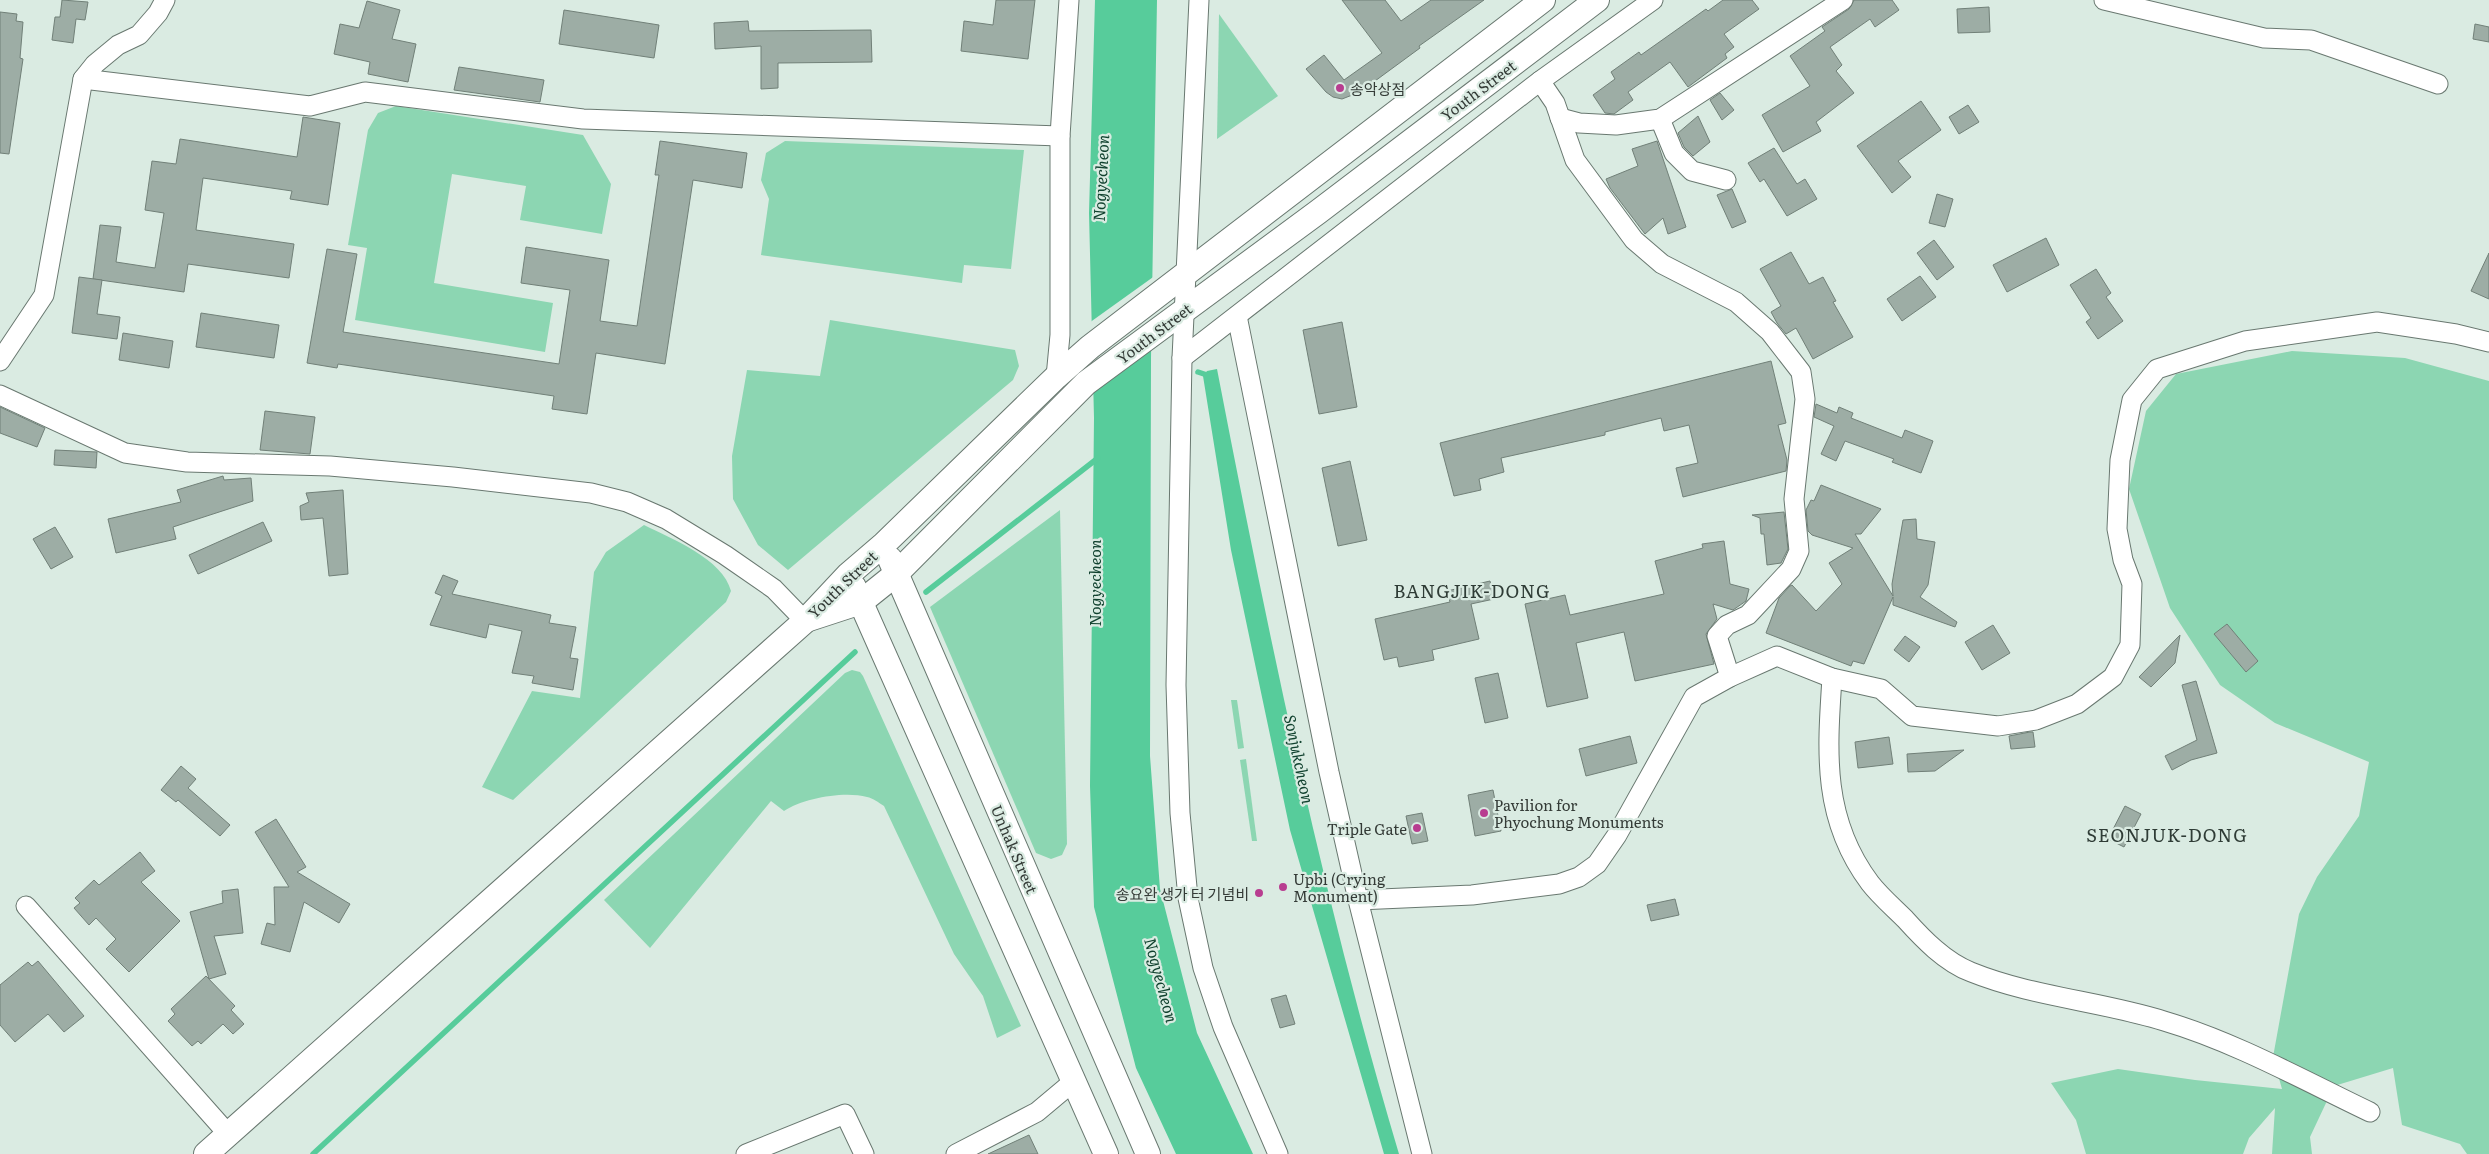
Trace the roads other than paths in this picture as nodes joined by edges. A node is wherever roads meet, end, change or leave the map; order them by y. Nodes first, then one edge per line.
1 (165, 0) edge
2 (1069, 0) edge
3 (1199, 0) edge
4 (1543, 0) edge
5 (1597, 0) edge
6 (1653, 0) edge
7 (1844, 0) edge
8 (2104, 0) edge
9 (83, 79) junction
10 (1540, 81) junction
11 (2438, 84) dead end
12 (1560, 118) junction
13 (1660, 119) junction
14 (1060, 136) junction
15 (1726, 180) dead end
16 (1185, 275) junction
17 (1184, 310) junction
18 (1237, 316) junction
19 (2489, 342) edge
20 (1182, 358) junction
21 (0, 362) edge
22 (1056, 377) junction
23 (0, 395) edge
24 (884, 544) junction
25 (848, 574) junction
26 (896, 574) junction
27 (861, 602) junction
28 (805, 621) junction
29 (1730, 677) junction
30 (1832, 678) junction
31 (1358, 900) junction
32 (26, 906) dead end
33 (1074, 1081) junction
34 (2370, 1112) dead end
35 (228, 1134) junction
36 (206, 1154) edge
37 (746, 1154) edge
38 (864, 1154) edge
39 (956, 1154) edge
40 (1106, 1154) edge
41 (1148, 1154) edge
42 (1278, 1154) edge
43 (1422, 1154) edge

1 - 9 street
2 - 14 street
3 - 16 street
4 - 16 main road, Youth Street
5 - 17 main road, Youth Street
6 - 10 street
7 - 13 street
8 - 11 street
9 - 14 street
9 - 21 street
10 - 12 street
10 - 18 street
12 - 13 street
12 - 29 street
13 - 15 street
14 - 22 street
16 - 17 street
16 - 22 main road, Youth Street
17 - 20 street
17 - 26 main road, Youth Street
18 - 20 street
18 - 31 street
19 - 30 street
20 - 42 street
22 - 24 main road, Youth Street
23 - 28 street
24 - 25 main road, Youth Street
24 - 26 main road, Unhak Street
25 - 27 main road
25 - 28 main road, Youth Street
26 - 27 main road, Youth Street
26 - 41 main road, Unhak Street
27 - 28 main road, Youth Street
27 - 33 main road
28 - 35 main road
29 - 30 street
29 - 31 street
30 - 34 street
31 - 43 street
32 - 35 street
33 - 39 street
33 - 40 main road
35 - 36 main road
37 - 38 street

